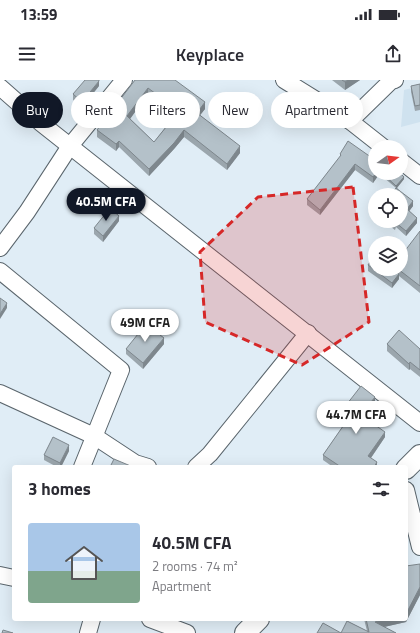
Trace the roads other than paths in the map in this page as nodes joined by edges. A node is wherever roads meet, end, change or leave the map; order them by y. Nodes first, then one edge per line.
1 (124, 80) edge
2 (284, 80) edge
3 (395, 80) edge
4 (0, 87) edge
5 (303, 92) edge
6 (363, 108) edge
7 (359, 128) edge
8 (374, 140) edge
9 (70, 146) junction
10 (408, 167) edge
11 (420, 176) edge
12 (0, 248) edge
13 (0, 271) edge
14 (308, 333) junction
15 (0, 393) edge
16 (420, 423) edge
17 (94, 436) junction
18 (420, 455) edge
19 (83, 465) edge
20 (142, 465) edge
21 (198, 465) edge
22 (408, 467) edge
23 (408, 498) edge
24 (420, 547) edge
25 (0, 575) edge
26 (12, 578) edge
27 (91, 621) edge
28 (155, 621) edge
29 (257, 621) edge
30 (88, 633) edge
31 (187, 633) edge
32 (245, 633) edge

1 - 9 street
2 - 5 street
3 - 6 street
4 - 9 street
7 - 8 street
9 - 12 street
9 - 14 street
10 - 11 street
13 - 17 street
14 - 16 street
14 - 21 street
15 - 17 street
17 - 19 street
17 - 20 street
18 - 22 street
23 - 24 street
25 - 26 street
27 - 30 street
28 - 31 street
29 - 32 street

